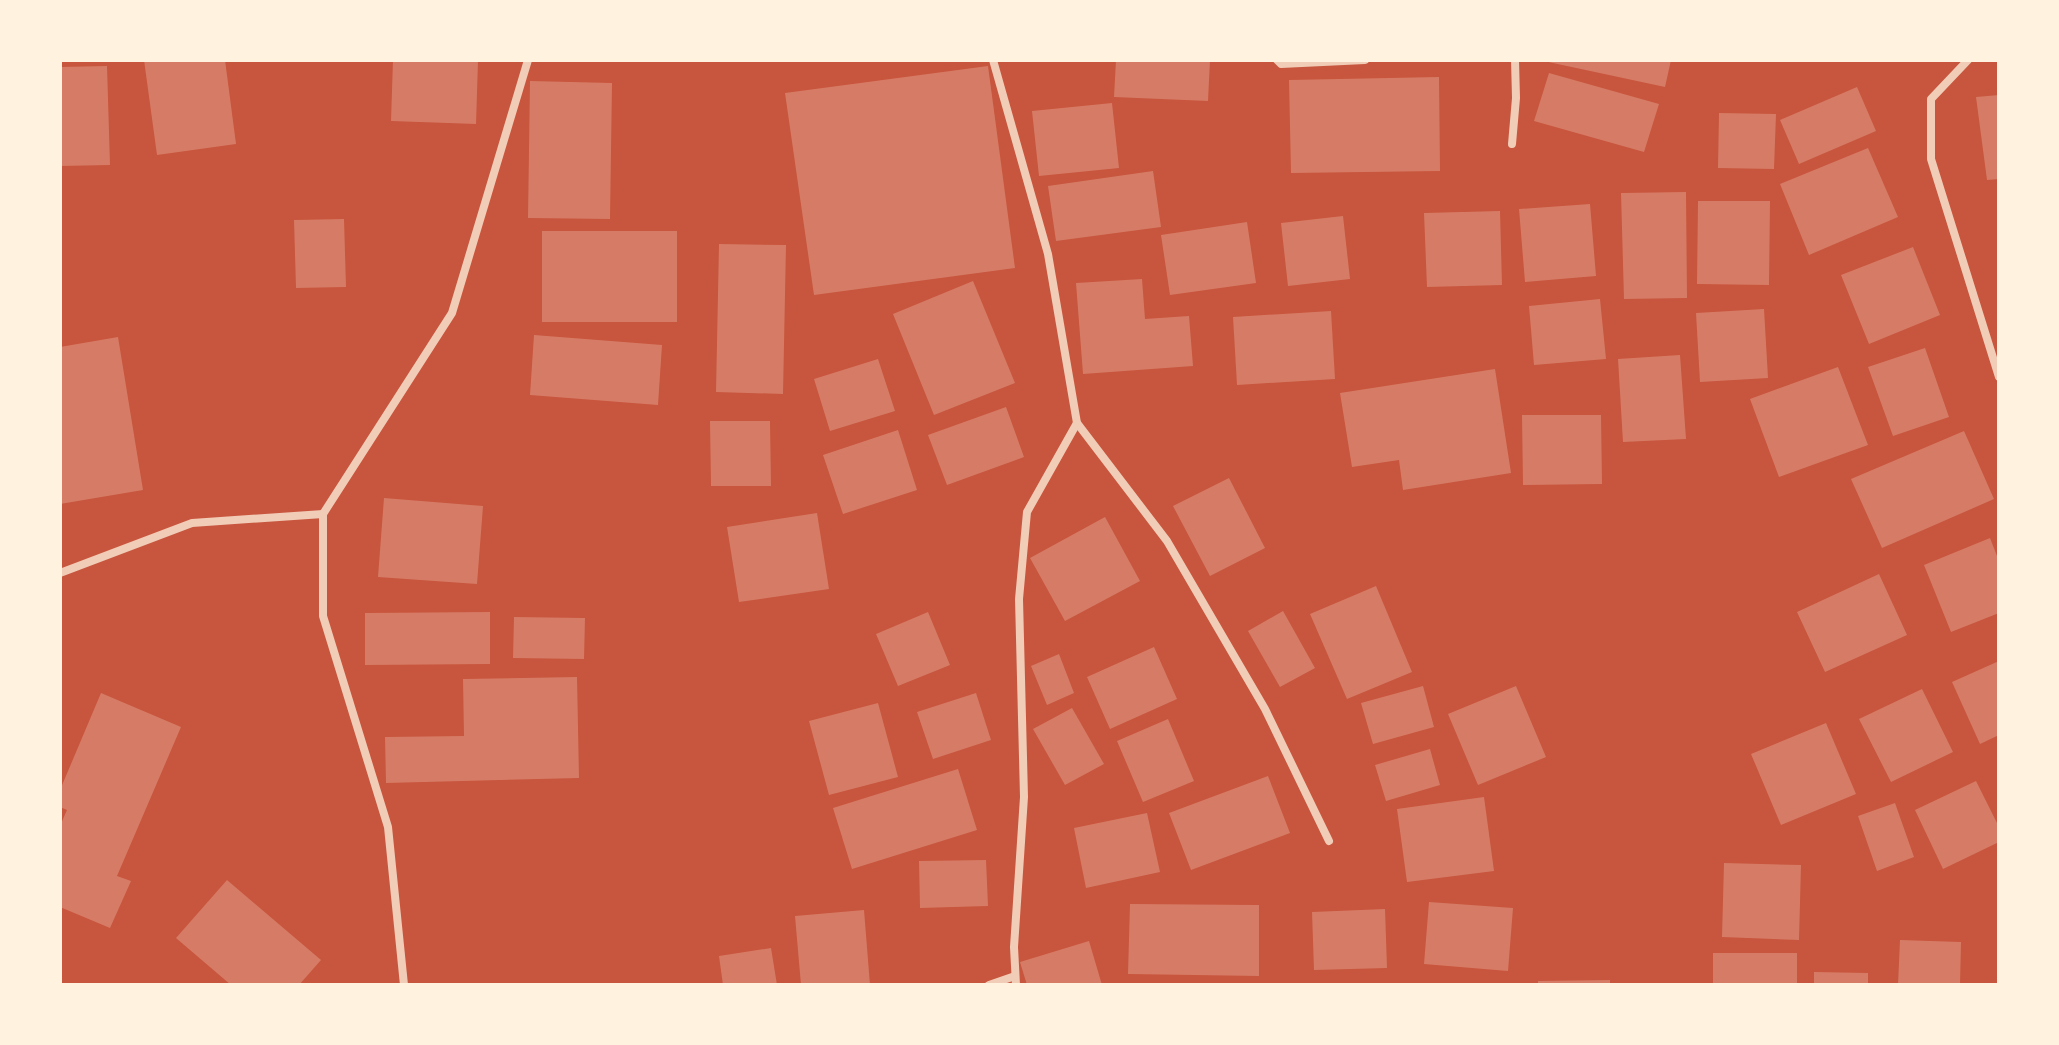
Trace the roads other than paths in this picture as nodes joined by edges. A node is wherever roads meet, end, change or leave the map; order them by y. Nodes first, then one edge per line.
1 (528, 60) edge
2 (993, 60) edge
3 (1277, 60) edge
4 (1365, 60) edge
5 (1515, 60) edge
6 (1968, 60) edge
7 (1512, 144) dead end
8 (1999, 377) edge
9 (1077, 423) junction
10 (323, 514) junction
11 (60, 573) edge
12 (1329, 841) dead end
13 (1016, 980) edge
14 (404, 985) edge
15 (989, 985) edge

1 - 10 street
2 - 9 street
3 - 4 street
5 - 7 street
6 - 8 street
9 - 12 street
9 - 13 street
10 - 11 street
10 - 14 street
13 - 15 street

